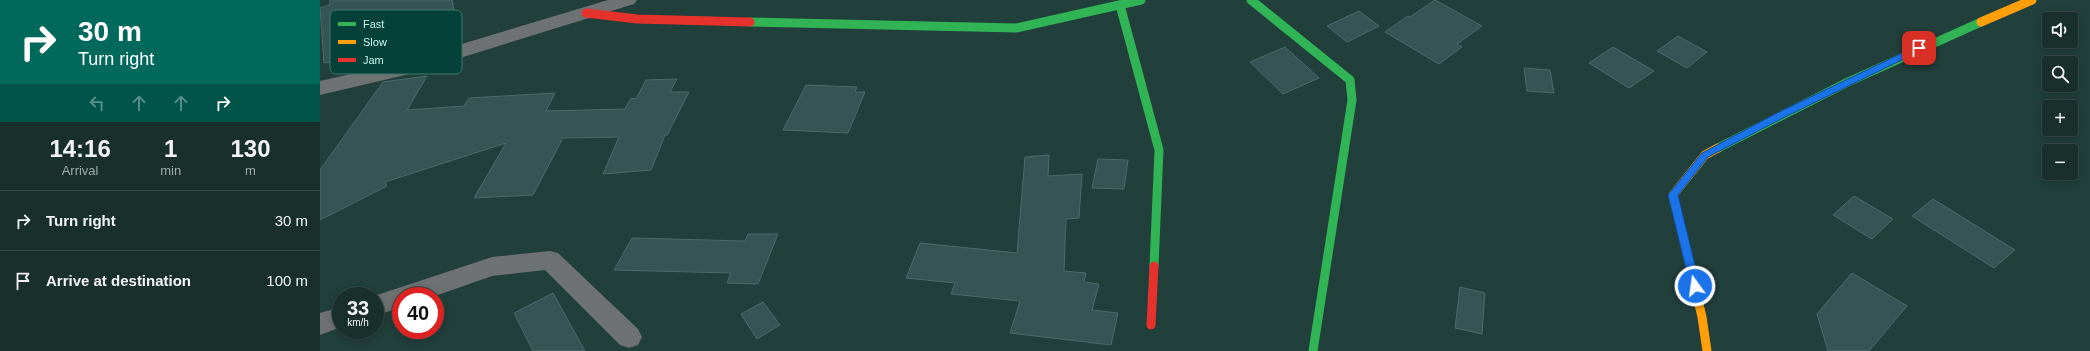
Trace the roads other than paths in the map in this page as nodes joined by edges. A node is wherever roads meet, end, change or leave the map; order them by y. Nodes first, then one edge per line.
1 (628, 0) edge
2 (1141, 0) edge
3 (1251, 0) edge
4 (2032, 0) edge
5 (1120, 5) junction
6 (586, 13) junction
7 (462, 51) edge
8 (381, 74) edge
9 (320, 88) edge
10 (432, 287) edge
11 (332, 320) edge
12 (320, 324) edge
13 (1152, 325) dead end
14 (629, 337) dead end
15 (1313, 351) edge
16 (1707, 351) edge

1 - 6 street
2 - 5 street
3 - 15 street
4 - 16 street
5 - 6 street
5 - 13 street
6 - 7 street
8 - 9 street
10 - 14 street
11 - 12 street

